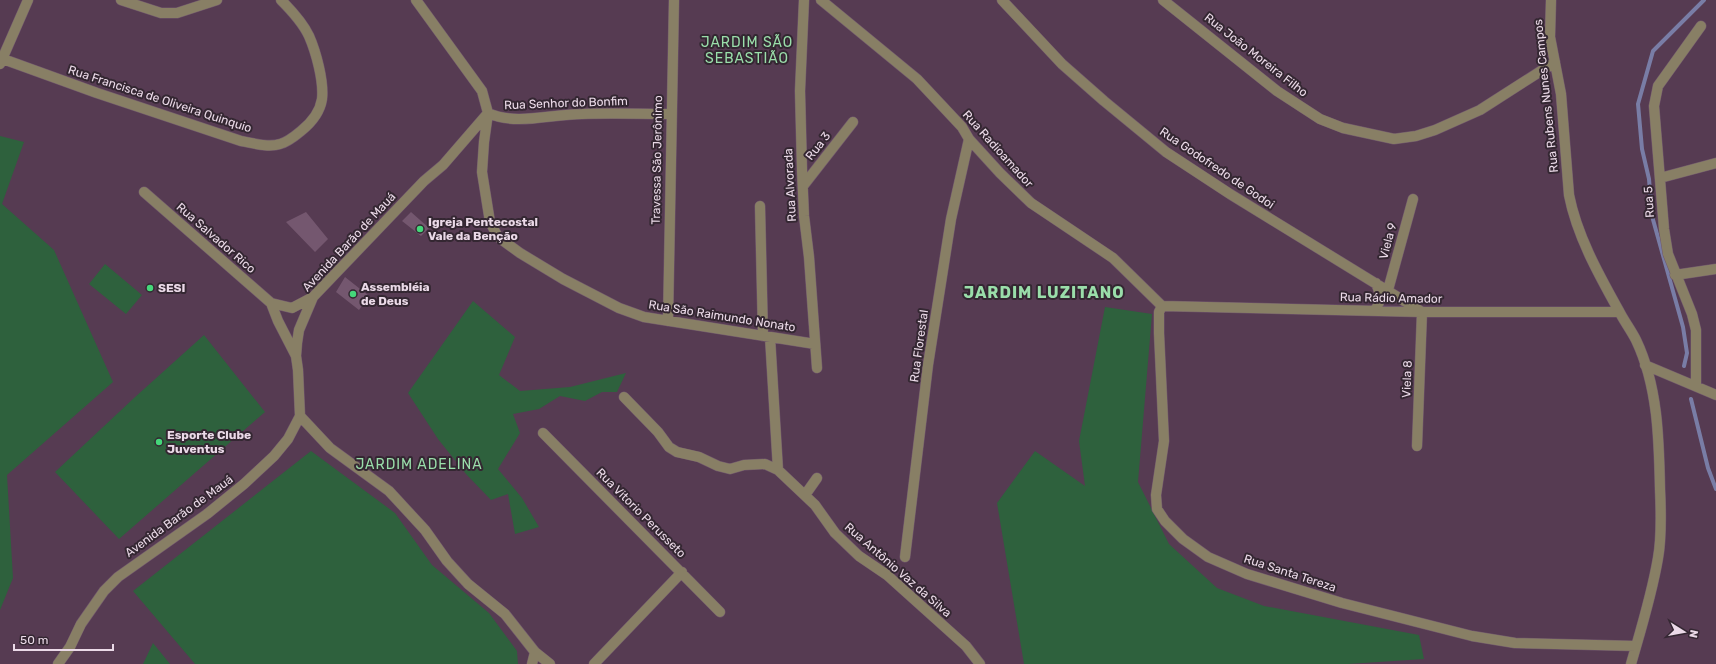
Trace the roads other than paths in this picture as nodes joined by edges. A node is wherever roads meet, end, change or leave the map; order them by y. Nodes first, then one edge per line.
1 (28, 0) edge
2 (121, 0) edge
3 (217, 0) edge
4 (281, 0) edge
5 (416, 0) edge
6 (674, 0) edge
7 (804, 0) edge
8 (822, 0) edge
9 (1002, 0) edge
10 (1163, 0) edge
11 (1551, 0) edge
12 (1702, 26) dead end
13 (2, 62) edge
14 (1555, 62) junction
15 (488, 113) junction
16 (671, 114) junction
17 (853, 122) dead end
18 (969, 140) junction
19 (1716, 163) edge
20 (1660, 178) junction
21 (802, 186) junction
22 (144, 192) dead end
23 (1413, 199) dead end
24 (760, 206) dead end
25 (1716, 269) edge
26 (1675, 275) junction
27 (1376, 283) junction
28 (1388, 290) junction
29 (313, 297) junction
30 (272, 303) junction
31 (1162, 306) junction
32 (1375, 311) junction
33 (1422, 312) junction
34 (1619, 312) junction
35 (668, 320) junction
36 (766, 336) junction
37 (815, 344) junction
38 (296, 356) junction
39 (1646, 365) junction
40 (817, 368) dead end
41 (1696, 386) junction
42 (1716, 395) edge
43 (624, 397) dead end
44 (300, 416) junction
45 (543, 433) dead end
46 (1417, 446) dead end
47 (778, 470) junction
48 (817, 478) dead end
49 (805, 495) junction
50 (905, 557) dead end
51 (682, 572) junction
52 (720, 612) dead end
53 (1636, 646) junction
54 (535, 652) junction
55 (58, 664) edge
56 (532, 664) edge
57 (550, 664) edge
58 (594, 664) edge
59 (980, 664) edge
60 (1631, 664) edge

1 - 13 street
2 - 3 street
4 - 13 street, Rua Francisca de Oliveira Quinquio
5 - 15 street
6 - 16 street, Travessa São Jerônimo
7 - 21 street, Rua Alvorada
8 - 18 street, Rua Radioamador
9 - 27 street, Rua Godofredo de Godoi
10 - 14 street, Rua João Moreira Filho
11 - 14 street, Rua Rubens Nunes Campos
12 - 20 street, Rua 5
14 - 34 street, Rua Rubens Nunes Campos
15 - 16 street, Rua Senhor do Bonfim
15 - 29 street, Avenida Barão de Mauá
15 - 35 street, Rua São Raimundo Nonato
16 - 35 street, Travessa São Jerônimo
17 - 21 street, Rua 3
18 - 31 street, Rua Radioamador
18 - 50 street, Rua Florestal
19 - 20 street
20 - 26 street, Rua 5
21 - 37 street, Rua Alvorada
22 - 30 street, Rua Salvador Rico
23 - 28 street, Viela 9
24 - 36 street
25 - 26 street
26 - 41 street, Rua 5
27 - 28 street, Rua Godofredo de Godoi
27 - 32 street
28 - 33 street, Rua Godofredo de Godoi
29 - 30 street, Rua Salvador Rico
29 - 38 street, Avenida Barão de Mauá
30 - 38 street
31 - 32 street, Rua Rádio Amador
31 - 53 street, Rua Santa Tereza
32 - 33 street, Rua Rádio Amador
33 - 34 street, Rua Rádio Amador
33 - 46 street, Viela 8
34 - 39 street, Rua Rubens Nunes Campos
35 - 36 street, Rua São Raimundo Nonato
36 - 37 street, Rua São Raimundo Nonato
36 - 47 street
37 - 40 street, Rua Alvorada
38 - 44 street, Avenida Barão de Mauá
39 - 41 street
39 - 53 street, Rua Rubens Nunes Campos
41 - 42 street
43 - 47 street, Rua Antônio Vaz da Silva
44 - 54 street
44 - 55 street, Avenida Barão de Mauá
45 - 51 street, Rua Vitorio Perusseto
47 - 49 street, Rua Antônio Vaz da Silva
48 - 49 street
49 - 59 street, Rua Antônio Vaz da Silva
51 - 52 street, Rua Vitorio Perusseto
51 - 58 street
53 - 60 street, Rua Rubens Nunes Campos
54 - 56 street
54 - 57 street

